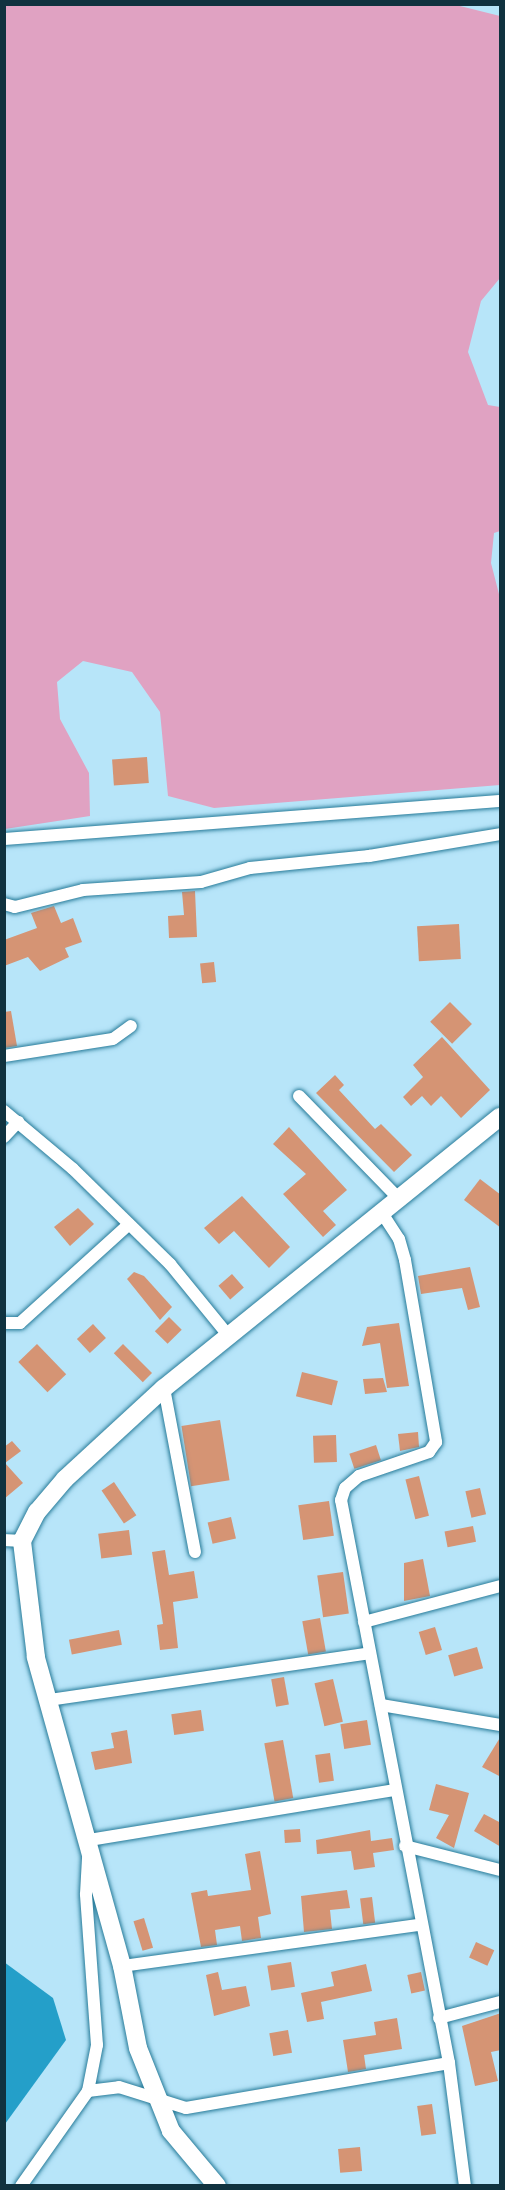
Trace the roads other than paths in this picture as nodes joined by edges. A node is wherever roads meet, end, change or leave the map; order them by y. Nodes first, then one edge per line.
1 (501, 801) edge
2 (501, 834) edge
3 (4, 839) edge
4 (4, 904) edge
5 (131, 1026) dead end
6 (4, 1056) edge
7 (299, 1096) dead end
8 (4, 1111) edge
9 (501, 1117) edge
10 (18, 1122) junction
11 (4, 1137) edge
12 (399, 1199) junction
13 (382, 1213) junction
14 (129, 1224) junction
15 (4, 1323) edge
16 (228, 1335) junction
17 (164, 1388) junction
18 (13, 1541) edge
19 (195, 1552) dead end
20 (501, 1586) edge
21 (364, 1622) junction
22 (370, 1653) junction
23 (49, 1700) junction
24 (381, 1705) junction
25 (501, 1725) edge
26 (394, 1790) junction
27 (89, 1840) junction
28 (405, 1846) junction
29 (501, 1870) edge
30 (419, 1925) junction
31 (122, 1966) junction
32 (501, 2002) edge
33 (439, 2019) junction
34 (449, 2063) junction
35 (88, 2091) junction
36 (154, 2097) junction
37 (21, 2186) edge
38 (217, 2186) edge
39 (465, 2186) edge

1 - 3 street
2 - 4 street
5 - 6 street
7 - 12 street
8 - 10 street
9 - 12 street
10 - 11 street
10 - 14 street
12 - 13 street
13 - 16 street
13 - 21 street
14 - 15 street
14 - 16 street
16 - 17 street
17 - 18 street
17 - 19 street
18 - 23 street
20 - 21 street
21 - 22 street
22 - 23 street
22 - 24 street
23 - 27 street
24 - 25 street
24 - 26 street
26 - 27 street
26 - 28 street
27 - 31 street
27 - 35 street
28 - 29 street
28 - 30 street
30 - 31 street
30 - 33 street
31 - 36 street
32 - 33 street
33 - 34 street
34 - 36 street
34 - 39 street
35 - 36 street
35 - 37 street
36 - 38 street

